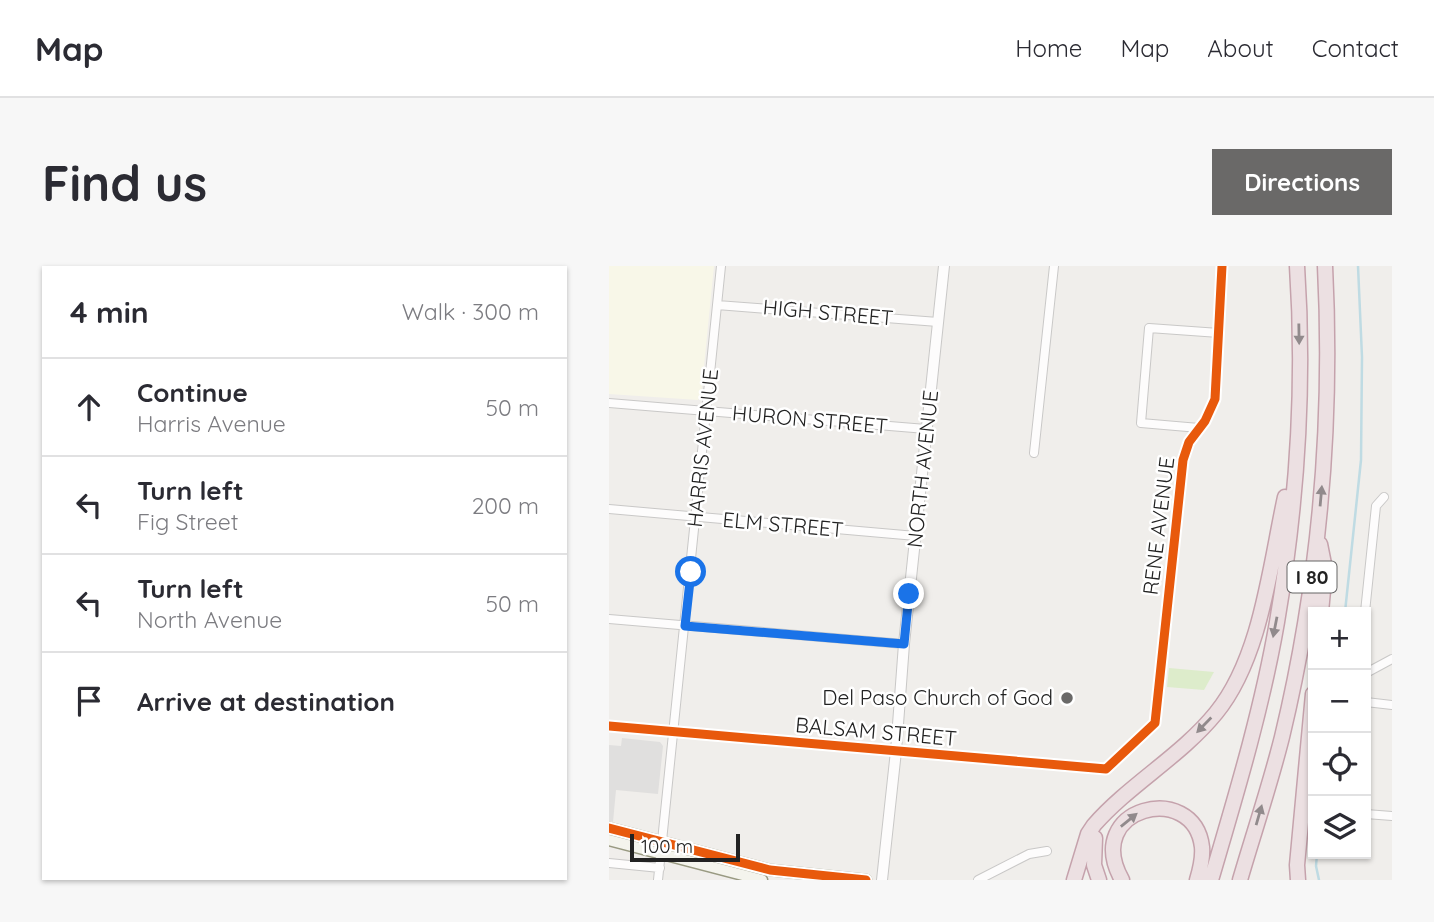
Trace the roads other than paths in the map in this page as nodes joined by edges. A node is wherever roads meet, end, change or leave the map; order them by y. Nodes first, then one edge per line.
1 (721, 266) edge
2 (944, 266) edge
3 (1053, 266) edge
4 (1222, 266) edge
5 (1297, 266) edge
6 (1325, 266) edge
7 (717, 305) junction
8 (938, 322) junction
9 (1219, 333) junction
10 (609, 403) edge
11 (707, 411) junction
12 (1199, 428) junction
13 (926, 429) junction
14 (1298, 438) junction
15 (1034, 453) dead end
16 (1384, 497) dead end
17 (609, 509) edge
18 (696, 518) junction
19 (916, 536) junction
20 (1318, 536) junction
21 (1321, 607) edge
22 (1365, 607) edge
23 (609, 619) edge
24 (685, 626) junction
25 (904, 644) junction
26 (1392, 659) edge
27 (1371, 670) edge
28 (1371, 703) edge
29 (1392, 705) edge
30 (609, 726) edge
31 (674, 731) junction
32 (1309, 733) edge
33 (1131, 746) joint
34 (896, 751) junction
35 (1105, 814) junction
36 (1371, 814) edge
37 (1392, 816) edge
38 (609, 828) edge
39 (609, 840) edge
40 (662, 848) junction
41 (1047, 851) dead end
42 (609, 863) edge
43 (660, 868) junction
44 (983, 879) edge
45 (658, 880) edge
46 (762, 880) edge
47 (866, 880) edge
48 (882, 880) edge
49 (1074, 880) edge
50 (1099, 880) edge
51 (1122, 880) edge
52 (1197, 880) edge
53 (1211, 880) edge
54 (1240, 880) edge
55 (1298, 880) edge

1 - 7 street, HARRIS AVENUE
2 - 8 street, NORTH AVENUE
3 - 15 street
4 - 9 street, RENE AVENUE
5 -> 14 highway, I 80
20 -> 6 highway, I 80
7 - 8 street, HIGH STREET
7 - 11 street, HARRIS AVENUE
8 - 13 street, NORTH AVENUE
9 - 12 street, RENE AVENUE
9 - 12 street
10 - 11 street, HURON STREET
11 - 13 street, HURON STREET
11 - 18 street, HARRIS AVENUE
12 - 33 street, RENE AVENUE
13 - 19 street, NORTH AVENUE
14 -> 35 highway
14 -> 53 highway, I 80
16 - 22 street
17 - 18 street, ELM STREET
18 - 19 street, ELM STREET
18 - 24 street, HARRIS AVENUE
19 - 25 street, NORTH AVENUE
20 - 21 highway
54 -> 20 highway, I 80
23 - 24 street
24 - 25 street
24 - 31 street, HARRIS AVENUE
25 - 34 street, NORTH AVENUE
26 - 27 street
28 - 29 street
30 - 31 street, BALSAM STREET
31 - 34 street, BALSAM STREET
31 - 40 street, HARRIS AVENUE
32 - 55 highway
33 - 34 street, BALSAM STREET
34 - 48 street, NORTH AVENUE
35 - 49 highway
35 - 50 highway
36 - 37 street
38 - 40 main road
39 - 40 main road
40 - 43 street, HARRIS AVENUE
40 - 46 main road
40 - 47 main road
41 - 44 street
42 - 43 street
43 - 45 street, HARRIS AVENUE
51 -> 52 highway

